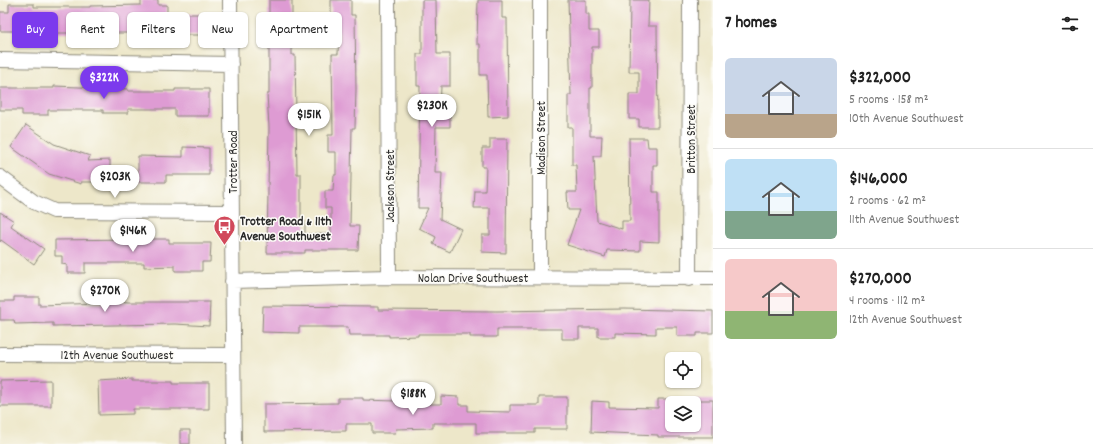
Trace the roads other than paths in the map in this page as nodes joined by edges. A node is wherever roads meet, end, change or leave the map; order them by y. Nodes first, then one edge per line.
1 (230, 0) edge
2 (388, 0) edge
3 (540, 0) edge
4 (690, 0) edge
5 (0, 60) edge
6 (231, 64) junction
7 (0, 176) edge
8 (232, 212) junction
9 (540, 276) junction
10 (389, 277) junction
11 (713, 278) edge
12 (689, 279) junction
13 (232, 281) junction
14 (0, 354) edge
15 (233, 355) junction
16 (234, 444) edge

1 - 6 street, Trotter Road
2 - 10 street, Jackson Street
3 - 9 street, Madison Street
4 - 12 street, Britton Street
5 - 6 street
6 - 8 street, Trotter Road
7 - 8 street
8 - 13 street, Trotter Road
9 - 10 street, Nolan Drive Southwest
9 - 12 street, Nolan Drive Southwest
10 - 13 street, Nolan Drive Southwest
11 - 12 street, Nolan Drive Southwest
13 - 15 street, Trotter Road
14 - 15 street, 12th Avenue Southwest
15 - 16 street, Trotter Road

